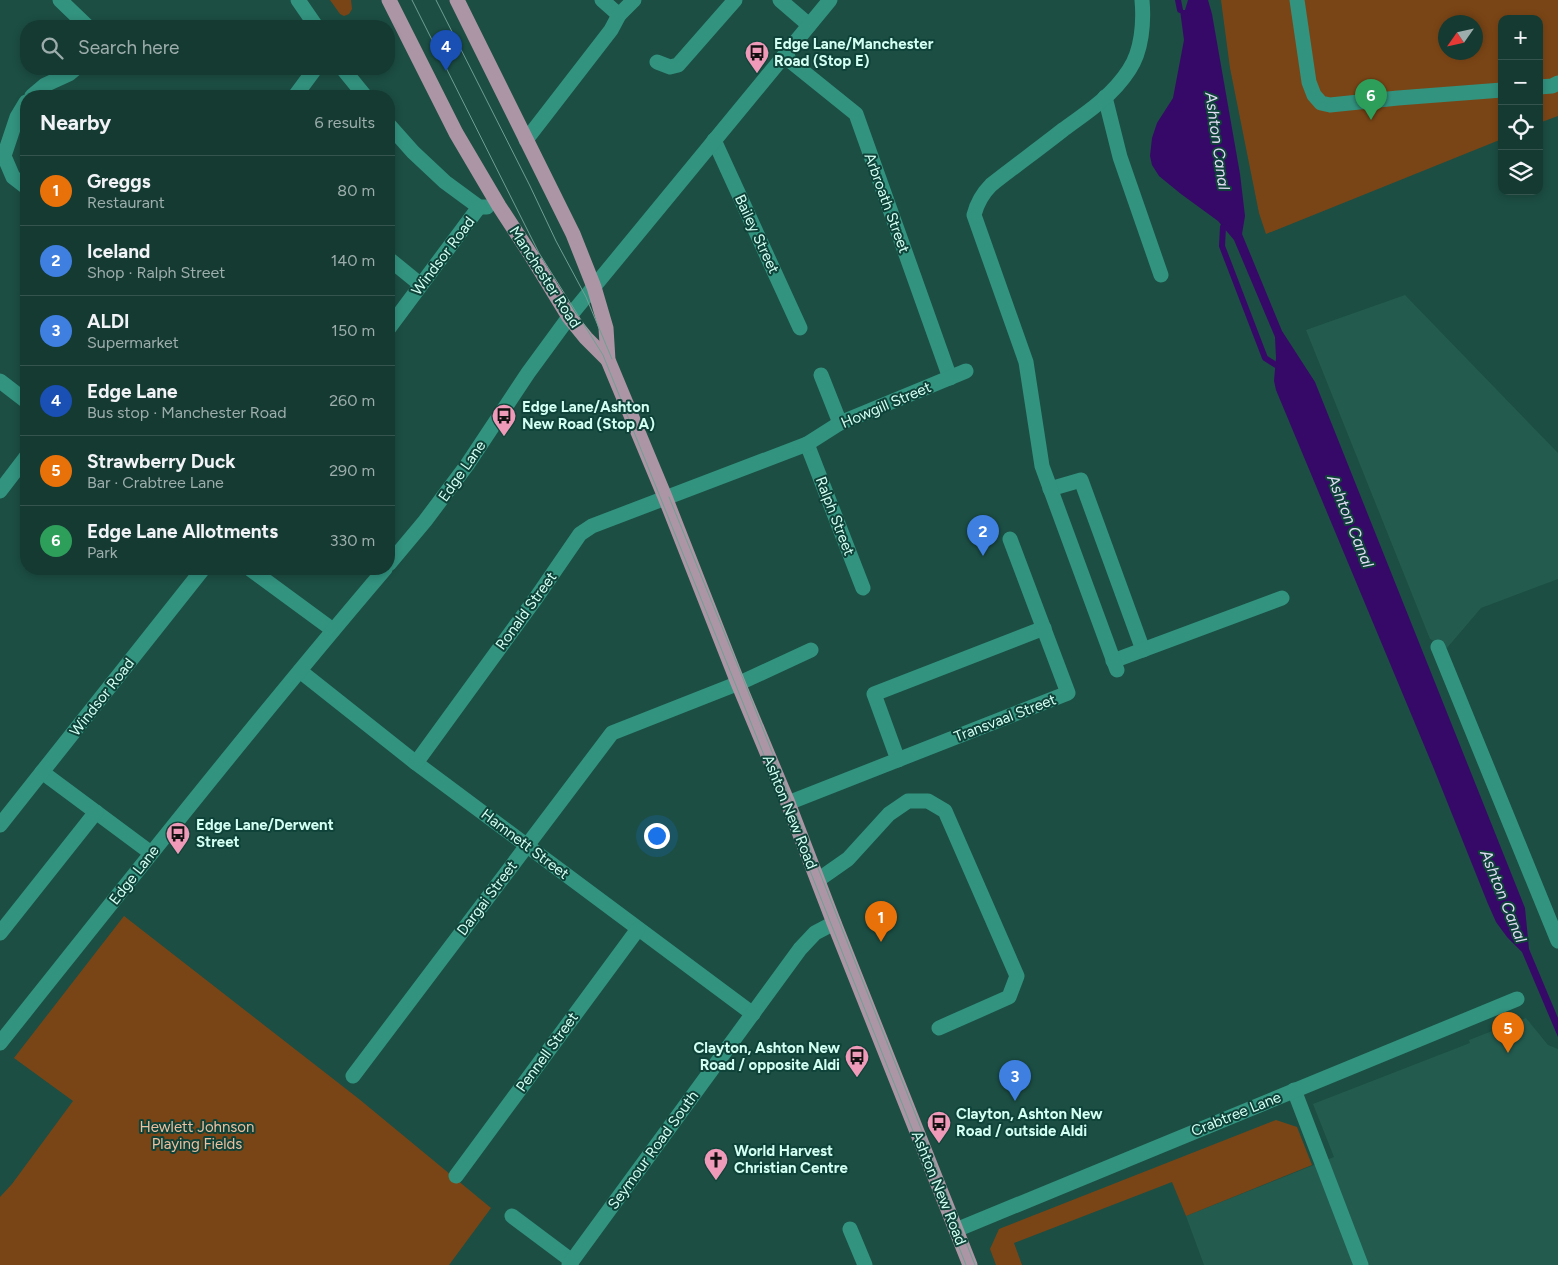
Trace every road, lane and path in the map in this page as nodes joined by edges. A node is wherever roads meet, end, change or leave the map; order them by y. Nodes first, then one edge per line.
1 (60, 0) edge
2 (298, 0) edge
3 (389, 0) edge
4 (457, 0) edge
5 (602, 0) edge
6 (634, 0) edge
7 (735, 0) edge
8 (780, 0) edge
9 (830, 0) edge
10 (1142, 0) edge
11 (1297, 0) edge
12 (619, 15) junction
13 (81, 20) edge
14 (312, 20) edge
15 (809, 26) junction
16 (784, 56) junction
17 (657, 62) dead end
18 (67, 75) edge
19 (311, 75) edge
20 (348, 75) edge
21 (1558, 83) edge
22 (1543, 87) edge
23 (39, 90) edge
24 (299, 90) edge
25 (360, 90) edge
26 (1498, 90) edge
27 (1105, 97) junction
28 (20, 112) edge
29 (395, 132) edge
30 (526, 140) junction
31 (714, 140) junction
32 (20, 182) edge
33 (499, 206) junction
34 (479, 207) junction
35 (395, 264) edge
36 (1161, 275) dead end
37 (421, 285) junction
38 (594, 287) junction
39 (569, 317) junction
40 (395, 320) edge
41 (800, 328) dead end
42 (608, 360) junction
43 (966, 371) dead end
44 (821, 375) dead end
45 (950, 378) junction
46 (0, 381) edge
47 (20, 396) edge
48 (840, 423) junction
49 (807, 444) junction
50 (20, 465) edge
51 (1050, 489) junction
52 (0, 492) edge
53 (665, 497) junction
54 (1010, 539) dead end
55 (395, 557) edge
56 (198, 575) edge
57 (258, 575) edge
58 (380, 575) edge
59 (863, 588) dead end
60 (1282, 598) dead end
61 (1044, 628) junction
62 (332, 630) junction
63 (1438, 647) dead end
64 (811, 650) dead end
65 (1142, 650) junction
66 (300, 671) junction
67 (738, 683) junction
68 (898, 760) junction
69 (416, 763) junction
70 (42, 772) junction
71 (788, 803) junction
72 (96, 812) junction
73 (0, 825) edge
74 (526, 846) junction
75 (151, 853) junction
76 (818, 880) junction
77 (834, 923) junction
78 (638, 929) junction
79 (0, 933) edge
80 (1558, 941) edge
81 (1517, 999) dead end
82 (753, 1014) junction
83 (939, 1028) dead end
84 (0, 1044) edge
85 (353, 1076) dead end
86 (1294, 1090) junction
87 (456, 1176) dead end
88 (512, 1216) dead end
89 (850, 1229) dead end
90 (956, 1230) junction
91 (570, 1263) edge
92 (865, 1265) edge
93 (970, 1265) edge
94 (1361, 1265) edge

1 - 13 street
2 - 14 street
3 - 33 main road, Manchester Road
4 - 30 main road, Manchester Road
5 - 12 street
6 - 12 street
7 - 17 street
8 - 15 street
9 - 15 street, Edge Lane
10 - 27 street
11 - 26 street
12 - 30 street
15 - 16 street, Edge Lane
16 - 31 street, Edge Lane
16 - 45 street, Arbroath Street
18 - 23 street
19 - 24 street
20 - 25 street
21 - 22 street
27 - 36 street
27 - 51 street
28 - 32 street
29 - 34 street
30 - 38 main road, Manchester Road
31 - 38 street, Edge Lane
31 - 41 street, Bailey Street
33 - 34 street
33 - 39 main road, Manchester Road
34 - 37 street, Windsor Road
35 - 37 street
37 - 40 street, Windsor Road
38 - 39 street, Edge Lane
38 - 42 main road, Manchester Road
39 - 42 main road, Manchester Road
39 - 55 street, Edge Lane
42 - 53 main road, Ashton New Road
43 - 45 street, Howgill Street
44 - 48 street
45 - 48 street, Howgill Street
46 - 47 street
48 - 49 street, Howgill Street
49 - 53 street, Howgill Street
49 - 59 street, Ralph Street
50 - 52 street
51 - 65 street
51 - 65 street
53 - 67 main road, Ashton New Road
53 - 69 street, Ronald Street
54 - 61 street, Transvaal Street
56 - 70 street, Windsor Road
57 - 62 street
58 - 62 street, Edge Lane
60 - 65 street
61 - 68 street, Transvaal Street
61 - 68 street
62 - 66 street, Edge Lane
63 - 80 street
64 - 67 street, Dargai Street
66 - 69 street, Hamnett Street
66 - 75 street, Edge Lane
67 - 71 main road, Ashton New Road
67 - 74 street, Dargai Street
68 - 71 street, Transvaal Street
69 - 74 street, Hamnett Street
70 - 72 street
70 - 73 street, Windsor Road
71 - 76 main road, Ashton New Road
72 - 75 street
72 - 79 street
74 - 78 street, Hamnett Street
74 - 85 street, Dargai Street
75 - 84 street, Edge Lane
76 - 77 main road, Ashton New Road
76 - 83 street
77 - 82 street, Seymour Road South
77 - 90 main road, Ashton New Road
78 - 82 street, Hamnett Street
78 - 87 street, Pennell Street
81 - 86 street, Crabtree Lane
82 - 91 street, Seymour Road South
86 - 90 street, Crabtree Lane
86 - 94 street
88 - 91 street
89 - 92 street
90 - 93 main road, Ashton New Road

